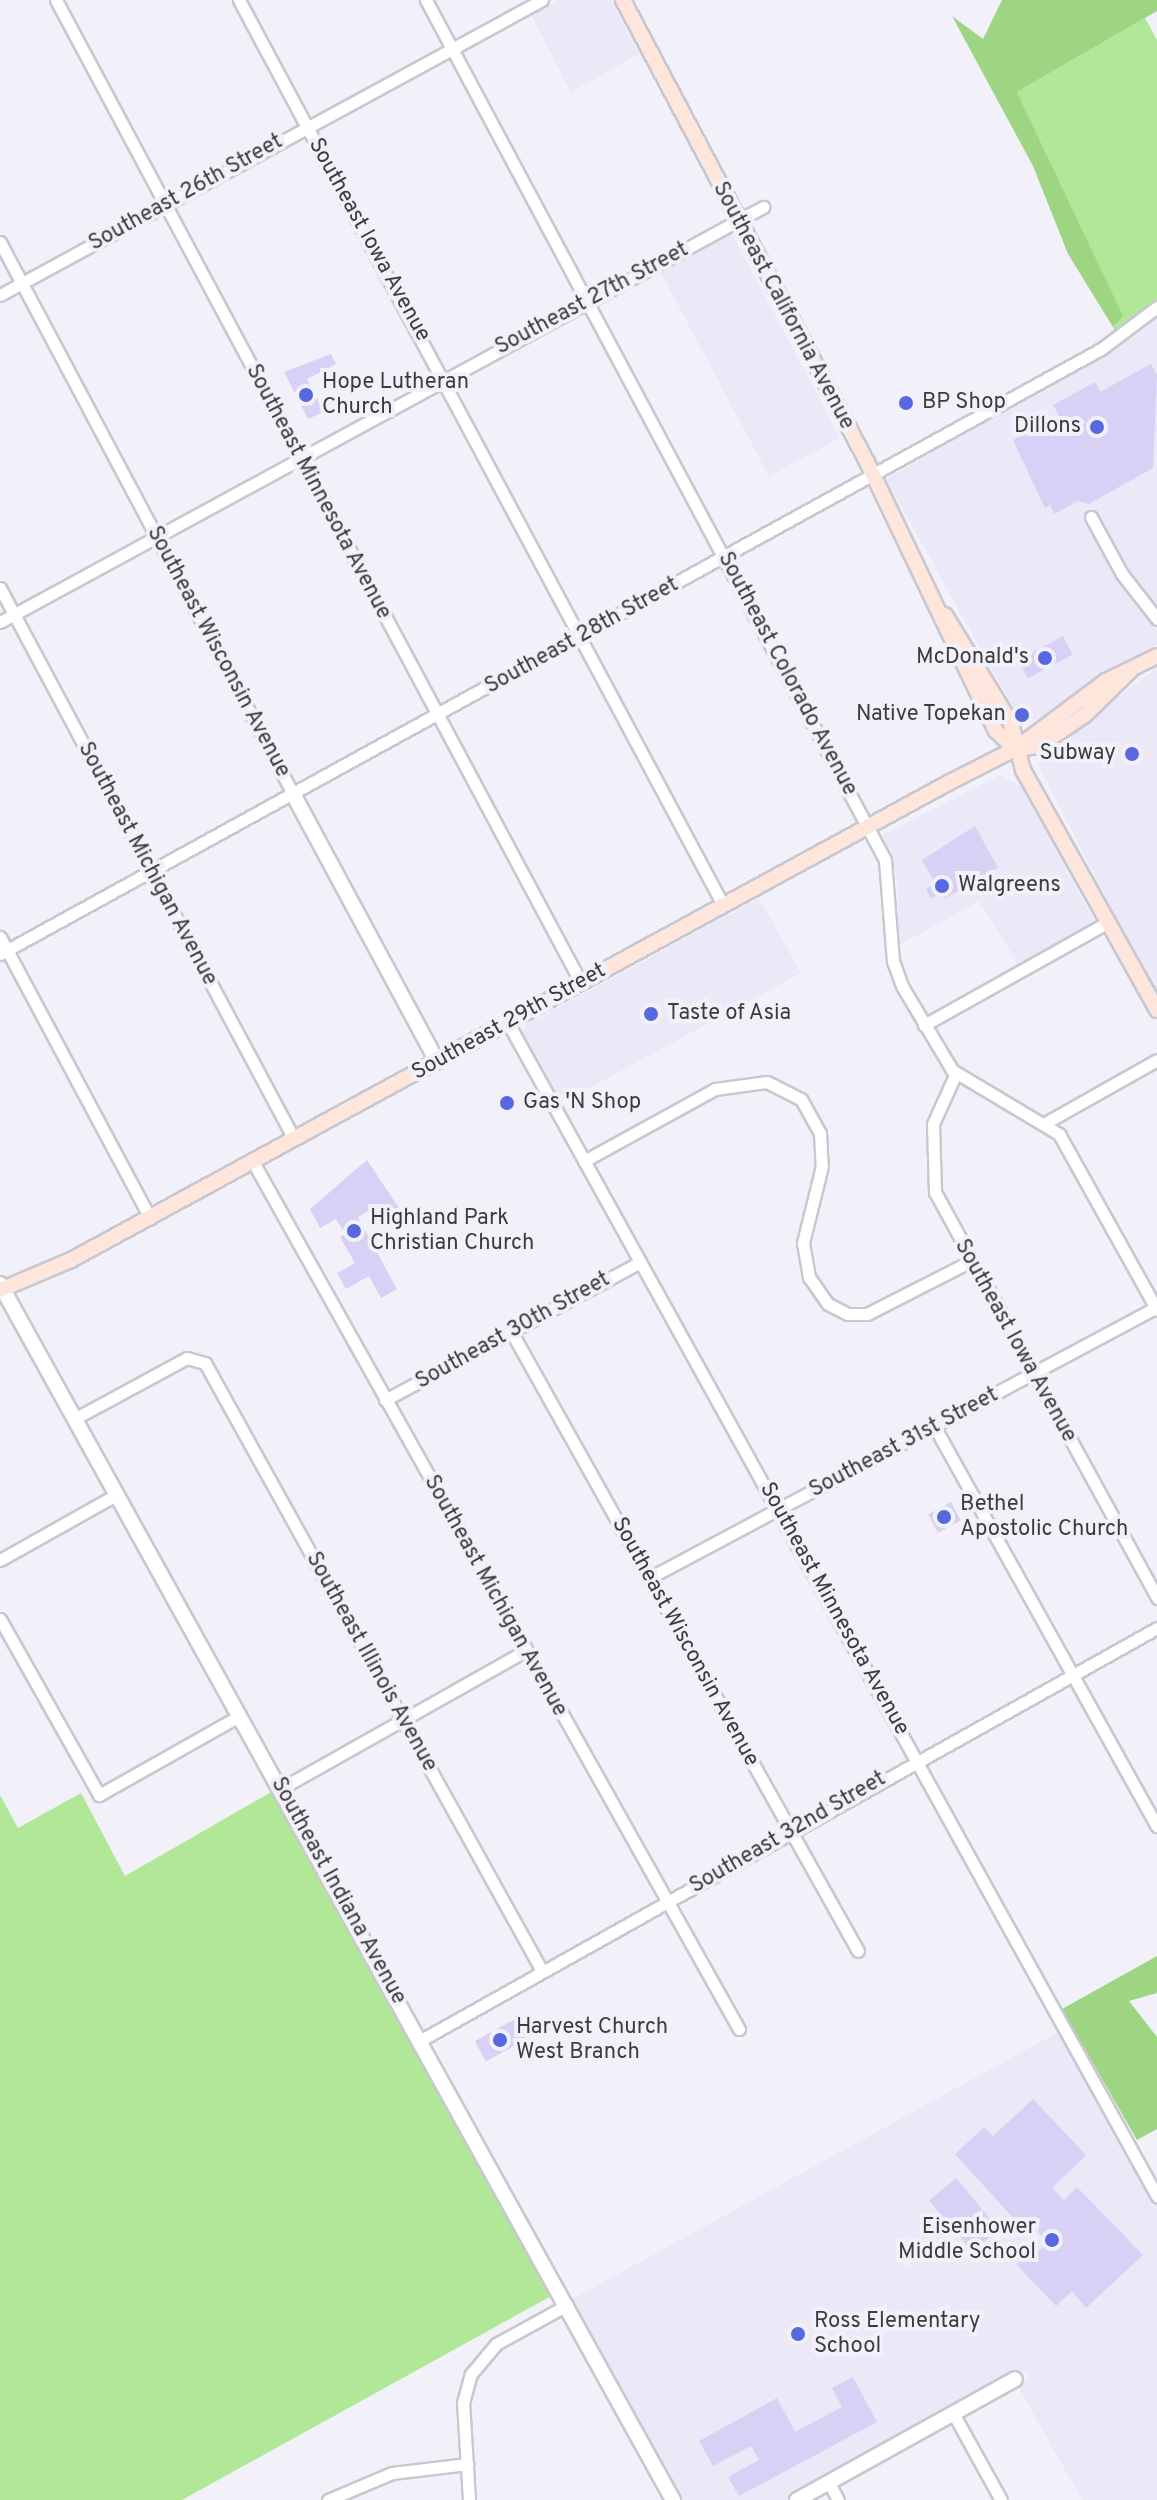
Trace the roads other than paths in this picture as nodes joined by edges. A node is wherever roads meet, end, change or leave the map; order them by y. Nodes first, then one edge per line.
1 (56, 0) edge
2 (239, 0) edge
3 (426, 0) edge
4 (542, 0) edge
5 (623, 0) edge
6 (452, 49) junction
7 (308, 127) junction
8 (164, 205) junction
9 (763, 207) dead end
10 (737, 221) junction
11 (0, 242) edge
12 (22, 283) junction
13 (0, 295) edge
14 (588, 302) junction
15 (1157, 307) edge
16 (445, 379) junction
17 (300, 458) junction
18 (872, 474) junction
19 (1091, 517) dead end
20 (157, 537) junction
21 (725, 557) junction
22 (0, 588) edge
23 (14, 614) junction
24 (1157, 619) edge
25 (0, 622) edge
26 (580, 637) junction
27 (1157, 656) edge
28 (438, 715) junction
29 (1015, 749) junction
30 (292, 792) junction
31 (867, 826) junction
32 (149, 872) junction
33 (723, 905) junction
34 (1108, 922) junction
35 (0, 937) edge
36 (4, 952) edge
37 (581, 983) junction
38 (1157, 1010) edge
39 (508, 1023) junction
40 (924, 1025) junction
41 (1157, 1060) edge
42 (437, 1061) junction
43 (956, 1073) junction
44 (1047, 1122) junction
45 (294, 1139) junction
46 (584, 1161) junction
47 (253, 1162) junction
48 (150, 1218) junction
49 (971, 1261) junction
50 (640, 1262) junction
51 (1, 1288) edge
52 (1157, 1308) edge
53 (512, 1333) junction
54 (1033, 1374) junction
55 (385, 1400) junction
56 (74, 1419) junction
57 (934, 1426) junction
58 (116, 1495) junction
59 (778, 1508) junction
60 (0, 1560) edge
61 (649, 1578) junction
62 (1157, 1598) edge
63 (0, 1619) edge
64 (1157, 1628) edge
65 (525, 1651) junction
66 (1070, 1676) junction
67 (239, 1716) junction
68 (402, 1719) junction
69 (917, 1759) junction
70 (280, 1789) junction
71 (1157, 1826) edge
72 (791, 1832) junction
73 (667, 1902) junction
74 (858, 1951) dead end
75 (542, 1971) junction
76 (739, 2029) dead end
77 (421, 2040) junction
78 (1157, 2196) edge
79 (567, 2305) junction
80 (1015, 2379) dead end
81 (953, 2413) junction
82 (467, 2464) junction
83 (829, 2483) junction
84 (328, 2500) edge
85 (469, 2500) edge
86 (673, 2500) edge
87 (797, 2500) edge
88 (838, 2500) edge
89 (1001, 2500) edge

1 - 8 street, Southeast Minnesota Avenue
2 - 7 street, Southeast Iowa Avenue
3 - 6 street, Southeast Colorado Avenue
4 - 6 street, Southeast 26th Street
5 - 10 main road, Southeast California Avenue
6 - 7 street, Southeast 26th Street
6 - 14 street, Southeast Colorado Avenue
7 - 8 street, Southeast 26th Street
7 - 16 street, Southeast Iowa Avenue
8 - 12 street, Southeast 26th Street
8 - 17 street, Southeast Minnesota Avenue
9 - 10 street, Southeast 27th Street
10 - 14 street, Southeast 27th Street
10 - 18 main road, Southeast California Avenue
11 - 12 street, Southeast Wisconsin Avenue
12 - 13 street, Southeast 26th Street
12 - 20 street, Southeast Wisconsin Avenue
14 - 16 street, Southeast 27th Street
14 - 21 street, Southeast Colorado Avenue
15 - 18 street, Southeast 28th Street
16 - 17 street, Southeast 27th Street
16 - 26 street, Southeast Iowa Avenue
17 - 20 street, Southeast 27th Street
17 - 28 street, Southeast Minnesota Avenue
18 - 21 street, Southeast 28th Street
18 - 29 main road, Southeast California Avenue
19 - 24 street
20 - 23 street, Southeast 27th Street
20 - 30 street, Southeast Wisconsin Avenue
21 - 26 street, Southeast 28th Street
21 - 31 street, Southeast Colorado Avenue
22 - 23 street, Southeast Michigan Avenue
23 - 25 street, Southeast 27th Street
23 - 32 street, Southeast Michigan Avenue
26 - 28 street, Southeast 28th Street
26 - 33 street, Southeast Iowa Avenue
27 - 29 main road, Southeast 29th Street
28 - 30 street, Southeast 28th Street
28 - 37 street, Southeast Minnesota Avenue
29 - 31 main road, Southeast 29th Street
29 - 34 main road, Southeast California Avenue
30 - 32 street, Southeast 28th Street
30 - 42 street, Southeast Wisconsin Avenue
31 - 33 main road, Southeast 29th Street
31 - 40 street, Southeast Colorado Avenue
32 - 36 street, Southeast 28th Street
32 - 45 street, Southeast Michigan Avenue
33 - 37 main road, Southeast 29th Street
34 - 38 main road, Southeast California Avenue
34 - 40 street
35 - 36 street
36 - 48 street
37 - 39 main road, Southeast 29th Street
39 - 42 main road, Southeast 29th Street
39 - 46 street, Southeast Minnesota Avenue
40 - 43 street, Southeast Colorado Avenue
41 - 44 street
42 - 45 main road, Southeast 29th Street
43 - 44 street, Southeast Colorado Avenue
43 - 49 street, Southeast Iowa Avenue
44 - 52 street
45 - 47 main road, Southeast 29th Street
46 - 49 street
46 - 50 street, Southeast Minnesota Avenue
47 - 48 main road, Southeast 29th Street
47 - 55 street, Southeast Michigan Avenue
48 - 51 main road, Southeast 29th Street
49 - 54 street, Southeast Iowa Avenue
50 - 53 street, Southeast 30th Street
50 - 59 street, Southeast Minnesota Avenue
51 - 56 street, Southeast Indiana Avenue
52 - 54 street, Southeast 31st Street
53 - 55 street, Southeast 30th Street
53 - 61 street, Southeast Wisconsin Avenue
54 - 57 street, Southeast 31st Street
54 - 62 street, Southeast Iowa Avenue
55 - 65 street, Southeast Michigan Avenue
56 - 58 street, Southeast Indiana Avenue
56 - 68 street, Southeast Illinois Avenue
57 - 59 street, Southeast 31st Street
57 - 66 street
58 - 60 street
58 - 67 street, Southeast Indiana Avenue
59 - 61 street, Southeast 31st Street
59 - 69 street, Southeast Minnesota Avenue
61 - 72 street, Southeast Wisconsin Avenue
63 - 67 street
64 - 66 street, Southeast 32nd Street
65 - 68 street
65 - 73 street, Southeast Michigan Avenue
66 - 69 street, Southeast 32nd Street
66 - 71 street
67 - 70 street, Southeast Indiana Avenue
68 - 70 street
68 - 75 street, Southeast Illinois Avenue
69 - 72 street, Southeast 32nd Street
69 - 78 street, Southeast Minnesota Avenue
70 - 77 street, Southeast Indiana Avenue
72 - 73 street, Southeast 32nd Street
72 - 74 street, Southeast Wisconsin Avenue
73 - 75 street, Southeast 32nd Street
73 - 76 street, Southeast Michigan Avenue
75 - 77 street, Southeast 32nd Street
77 - 79 street, Southeast Indiana Avenue
79 - 82 street
79 - 86 street, Southeast Indiana Avenue
80 - 81 street
81 - 83 street
81 - 89 street
82 - 84 street
82 - 85 street
83 - 87 street
83 - 88 street

